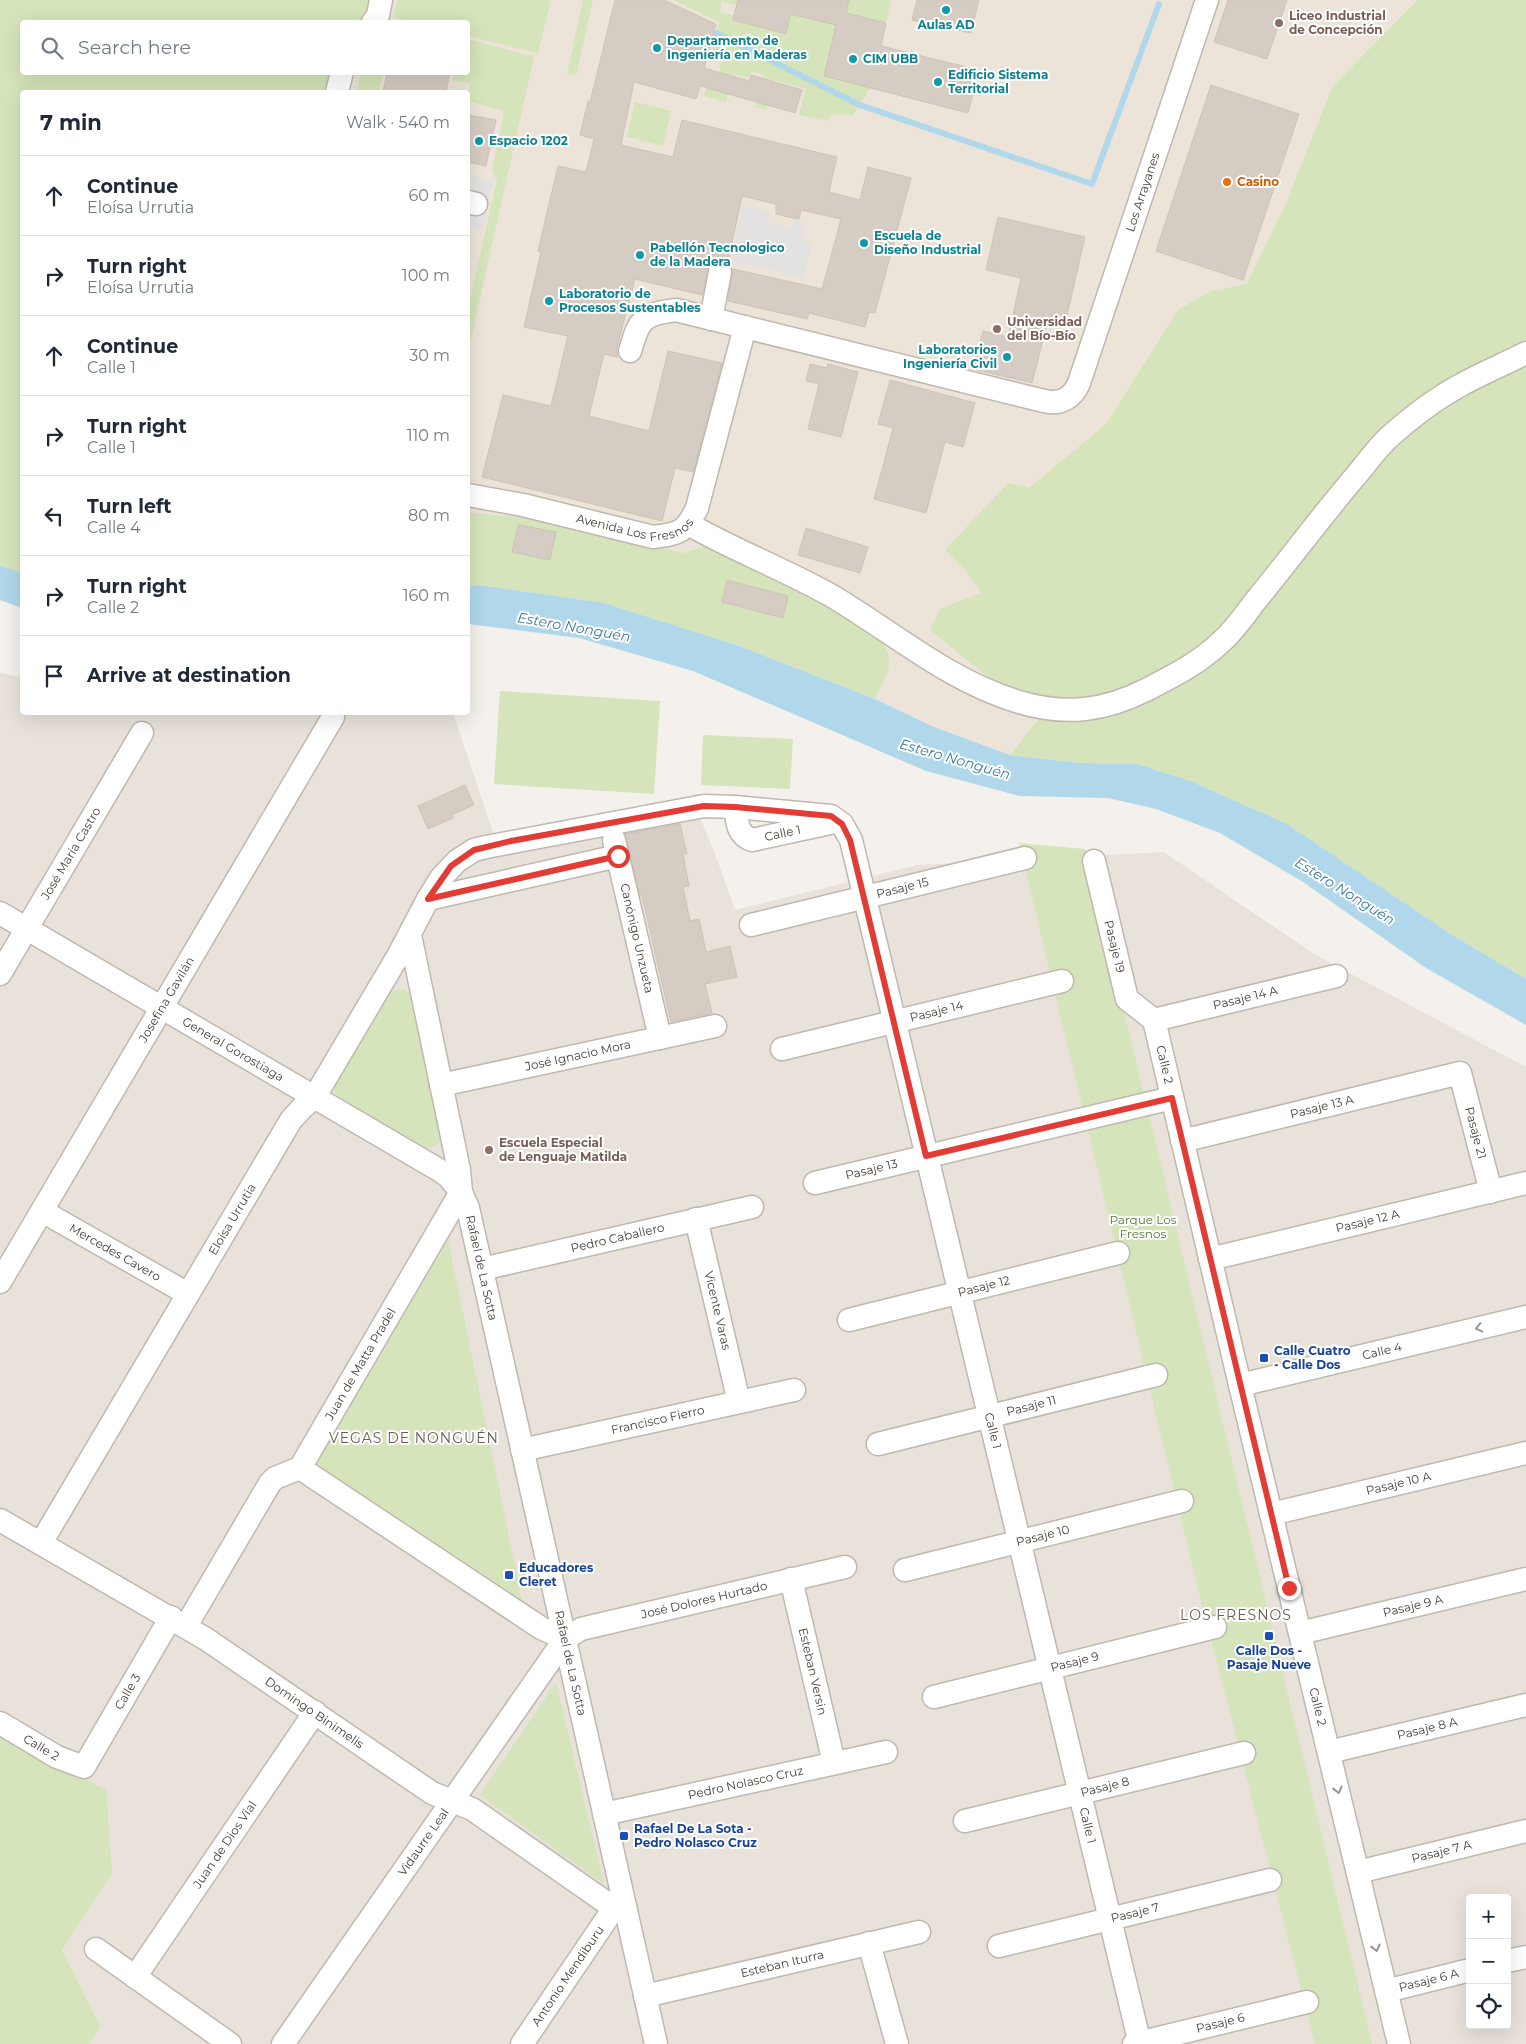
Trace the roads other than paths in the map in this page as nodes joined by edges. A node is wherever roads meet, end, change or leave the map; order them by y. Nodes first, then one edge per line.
1 (381, 0) edge
2 (1207, 0) edge
3 (374, 20) edge
4 (341, 75) edge
5 (338, 90) edge
6 (720, 272) dead end
7 (711, 319) junction
8 (746, 328) junction
9 (630, 351) dead end
10 (1526, 353) edge
11 (470, 495) edge
12 (690, 525) junction
13 (333, 717) dead end
14 (142, 733) dead end
15 (735, 807) junction
16 (838, 821) junction
17 (1025, 858) dead end
18 (1094, 861) dead end
19 (864, 897) junction
20 (428, 899) junction
21 (0, 913) edge
22 (751, 925) dead end
23 (27, 928) junction
24 (410, 935) junction
25 (0, 974) edge
26 (1336, 976) dead end
27 (1062, 982) dead end
28 (161, 1009) junction
29 (1154, 1020) junction
30 (894, 1022) junction
31 (715, 1026) dead end
32 (660, 1038) junction
33 (782, 1049) dead end
34 (1460, 1073) joint
35 (441, 1085) junction
36 (314, 1098) junction
37 (1172, 1098) junction
38 (452, 1138) junction
39 (1182, 1142) junction
40 (926, 1156) junction
41 (426, 1162) junction
42 (815, 1183) dead end
43 (1526, 1183) edge
44 (462, 1192) junction
45 (1491, 1192) junction
46 (752, 1206) dead end
47 (42, 1211) junction
48 (696, 1219) junction
49 (1118, 1253) dead end
50 (1210, 1259) junction
51 (482, 1269) junction
52 (0, 1282) edge
53 (959, 1292) junction
54 (188, 1294) junction
55 (1526, 1317) edge
56 (848, 1320) dead end
57 (1156, 1376) dead end
58 (1240, 1386) junction
59 (794, 1390) dead end
60 (739, 1402) junction
61 (989, 1416) junction
62 (878, 1444) dead end
63 (522, 1450) junction
64 (1526, 1453) edge
65 (300, 1468) junction
66 (1182, 1501) dead end
67 (1271, 1514) junction
68 (0, 1520) edge
69 (1019, 1542) junction
70 (41, 1543) junction
71 (844, 1566) dead end
72 (905, 1570) dead end
73 (791, 1579) junction
74 (1526, 1579) edge
75 (179, 1621) junction
76 (1216, 1627) dead end
77 (1300, 1633) junction
78 (565, 1639) junction
79 (1050, 1668) junction
80 (934, 1696) dead end
81 (1526, 1705) edge
82 (315, 1712) junction
83 (0, 1723) edge
84 (886, 1752) dead end
85 (1329, 1752) junction
86 (1244, 1753) dead end
87 (834, 1763) junction
88 (84, 1766) joint
89 (1079, 1793) junction
90 (452, 1801) junction
91 (604, 1814) junction
92 (965, 1821) dead end
93 (1526, 1831) edge
94 (1358, 1872) junction
95 (1270, 1880) dead end
96 (620, 1908) junction
97 (1110, 1919) junction
98 (920, 1932) dead end
99 (869, 1943) junction
100 (999, 1946) dead end
101 (96, 1949) dead end
102 (1526, 1957) edge
103 (1511, 1960) edge
104 (1466, 1971) edge
105 (135, 1977) junction
106 (1386, 1990) junction
107 (645, 1996) junction
108 (1306, 2002) dead end
109 (230, 2044) edge
110 (283, 2044) edge
111 (522, 2044) edge
112 (656, 2044) edge
113 (897, 2044) edge
114 (1138, 2044) edge
115 (1399, 2044) edge

1 - 3 street
2 - 8 street, Los Arrayanes
4 - 5 street
6 - 7 street
7 - 8 street
7 - 9 street
8 - 12 street, Avenida Los Fresnos
10 - 12 street
11 - 12 street, Avenida Los Fresnos
13 - 28 street, Josefina Gavilán
14 - 23 street, José María Castro
15 - 16 street, Calle 1
15 - 16 street, Calle 1
15 - 20 street, Eloísa Urrutia
16 - 19 street, Calle 1
17 - 19 street, Pasaje 15
18 - 29 street, Pasaje 19
19 - 22 street, Pasaje 15
19 - 30 street, Calle 1
20 - 24 street, Eloísa Urrutia
20 - 32 street, Canónigo Unzueta
21 - 23 street, General Gorostiaga
23 - 25 street, José María Castro
23 - 28 street, General Gorostiaga
24 - 35 street, Rafael de La Sotta
24 - 36 street, Eloísa Urrutia
26 - 29 street, Pasaje 14 A
27 - 30 street, Pasaje 14
28 - 36 street, General Gorostiaga
28 - 47 street, Josefina Gavilán
29 - 37 street, Calle 2
30 - 33 street, Pasaje 14
30 - 40 street, Calle 1
31 - 32 street, José Ignacio Mora
32 - 35 street, José Ignacio Mora
34 - 39 street, Pasaje 13 A
34 - 45 street, Pasaje 21
35 - 38 street, Rafael de La Sotta
36 - 41 street, General Gorostiaga
36 - 54 street, Eloísa Urrutia
37 - 39 street, Calle 2
37 - 40 street
38 - 41 street
38 - 44 street, Rafael de La Sotta
39 - 50 street, Calle 2
40 - 42 street, Pasaje 13
40 - 53 street, Calle 1
41 - 44 street, General Gorostiaga
43 - 45 street, Pasaje 12 A
44 - 51 street, Rafael de La Sotta
44 - 65 street, Juan de Matta Pradel
45 - 50 street, Pasaje 12 A
46 - 48 street, Pedro Caballero
47 - 52 street, Josefina Gavilán
47 - 54 street, Mercedes Cavero
48 - 51 street, Pedro Caballero
48 - 60 street, Vicente Varas
49 - 53 street, Pasaje 12
50 - 58 street, Calle 2
51 - 63 street, Rafael de La Sotta
53 - 56 street, Pasaje 12
53 - 61 street, Calle 1
54 - 70 street, Eloísa Urrutia
55 -> 58 street, Calle 4
57 - 61 street, Pasaje 11
58 - 67 street, Calle 2
59 - 60 street, Francisco Fierro
60 - 63 street, Francisco Fierro
61 - 62 street, Pasaje 11
61 - 69 street, Calle 1
63 - 78 street, Rafael de La Sotta
64 - 67 street, Pasaje 10 A
65 - 75 street
65 - 78 street
66 - 69 street, Pasaje 10
67 - 77 street, Calle 2
68 - 70 street, Domingo Binimelis
69 - 72 street, Pasaje 10
69 - 79 street, Calle 1
70 - 75 street, Domingo Binimelis
71 - 73 street, José Dolores Hurtado
73 - 78 street, José Dolores Hurtado
73 - 87 street, Esteban Versin
74 - 77 street, Pasaje 9 A
75 - 82 street, Domingo Binimelis
75 - 88 street, Calle 3
76 - 79 street, Pasaje 9
77 - 85 street, Calle 2
78 - 90 street, Vidaurre Leal
78 - 91 street, Rafael de La Sotta
79 - 80 street, Pasaje 9
79 - 89 street, Calle 1
81 - 85 street, Pasaje 8 A
82 - 90 street, Domingo Binimelis
82 - 105 street, Juan de Dios Vial
83 - 88 street, Calle 2
84 - 87 street, Pedro Nolasco Cruz
85 -> 94 street, Calle 2
86 - 89 street, Pasaje 8
87 - 91 street, Pedro Nolasco Cruz
89 - 92 street, Pasaje 8
89 - 97 street, Calle 1
90 - 96 street, Domingo Binimelis
90 - 110 street, Vidaurre Leal
91 - 96 street, Rafael de La Sotta
93 - 94 street, Pasaje 7 A
94 -> 106 street, Calle 2
95 - 97 street, Pasaje 7
96 - 107 street, Rafael de La Sotta
96 - 111 street, Antonio Mendiburu
97 - 100 street, Pasaje 7
97 - 114 street, Calle 1
98 - 99 street, Esteban Iturra
99 - 107 street, Esteban Iturra
99 - 113 street
101 - 105 street
102 - 103 street
104 - 106 street, Pasaje 6 A
105 - 109 street
106 - 115 street, Calle 2
107 - 112 street, Rafael de La Sotta
108 - 114 street, Pasaje 6

